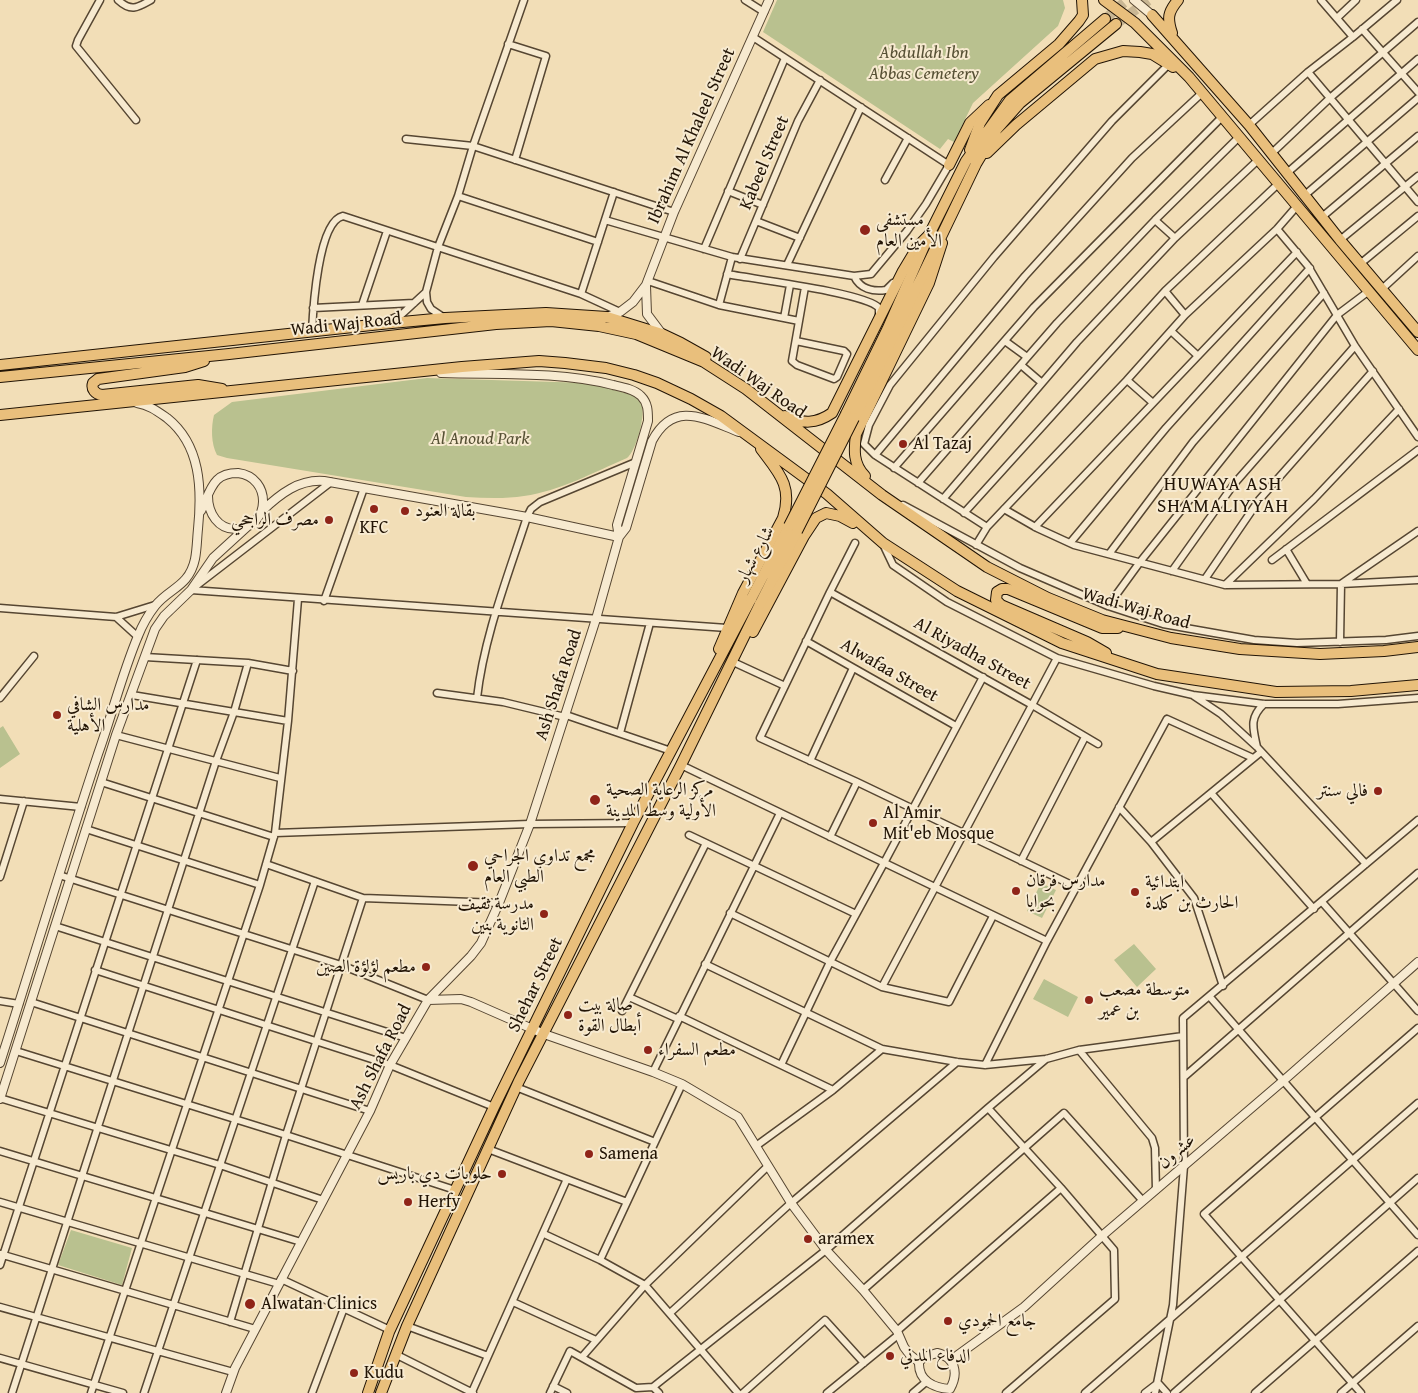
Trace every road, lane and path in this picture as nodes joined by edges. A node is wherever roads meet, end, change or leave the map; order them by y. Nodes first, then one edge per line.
1 (100, 0) edge
2 (118, 0) edge
3 (151, 0) edge
4 (524, 0) edge
5 (745, 0) edge
6 (769, 0) edge
7 (1082, 0) edge
8 (1104, 0) edge
9 (1134, 0) edge
10 (1178, 0) edge
11 (1321, 0) edge
12 (1356, 0) edge
13 (1396, 0) edge
14 (764, 12) junction
15 (1152, 15) joint
16 (1337, 18) junction
17 (1105, 19) tunnel mouth
18 (1418, 22) edge
19 (1116, 24) tunnel mouth
20 (1362, 29) junction
21 (753, 37) junction
22 (1353, 37) junction
23 (1174, 38) junction
24 (508, 44) junction
25 (1383, 52) junction
26 (785, 58) junction
27 (1418, 59) edge
28 (1169, 64) junction
29 (1308, 72) junction
30 (1402, 73) junction
31 (1189, 77) junction
32 (820, 80) junction
33 (1418, 92) edge
34 (1202, 93) junction
35 (998, 96) junction
36 (1330, 98) junction
37 (1418, 98) edge
38 (861, 107) junction
39 (1222, 117) junction
40 (136, 120) dead end
41 (1348, 120) junction
42 (1249, 125) junction
43 (1418, 136) edge
44 (1238, 137) junction
45 (908, 138) junction
46 (406, 139) dead end
47 (1367, 142) junction
48 (473, 146) junction
49 (1272, 153) junction
50 (515, 160) junction
51 (1258, 160) junction
52 (971, 162) junction
53 (1385, 163) junction
54 (949, 164) junction
55 (1287, 173) junction
56 (1418, 176) edge
57 (885, 180) dead end
58 (1278, 184) junction
59 (1405, 186) junction
60 (728, 191) junction
61 (614, 192) junction
62 (1305, 195) junction
63 (458, 196) junction
64 (1418, 202) edge
65 (763, 206) junction
66 (1297, 206) junction
67 (674, 212) junction
68 (1322, 216) junction
69 (1418, 216) edge
70 (605, 220) junction
71 (1155, 220) junction
72 (756, 221) junction
73 (946, 228) junction
74 (1277, 229) junction
75 (387, 231) junction
76 (929, 235) junction
77 (664, 238) junction
78 (800, 238) junction
79 (1175, 238) junction
80 (1340, 240) junction
81 (598, 242) junction
82 (438, 248) junction
83 (704, 249) junction
84 (1297, 252) junction
85 (1418, 256) edge
86 (732, 257) junction
87 (740, 259) junction
88 (1360, 264) junction
89 (787, 265) junction
90 (1310, 268) junction
91 (903, 271) junction
92 (727, 274) junction
93 (854, 276) junction
94 (647, 283) junction
95 (857, 283) junction
96 (790, 285) junction
97 (805, 288) junction
98 (1382, 289) junction
99 (1165, 291) junction
100 (1369, 291) junction
101 (426, 292) junction
102 (1324, 293) junction
103 (581, 294) junction
104 (853, 296) junction
105 (414, 303) junction
106 (362, 305) junction
107 (719, 305) junction
108 (313, 308) junction
109 (620, 312) junction
110 (1337, 314) junction
111 (1185, 315) junction
112 (606, 317) junction
113 (445, 318) junction
114 (784, 318) junction
115 (879, 318) junction
116 (799, 322) junction
117 (381, 324) junction
118 (1171, 331) junction
119 (312, 332) junction
120 (1418, 332) edge
121 (662, 334) junction
122 (796, 341) junction
123 (1005, 341) junction
124 (1355, 346) junction
125 (1418, 350) edge
126 (230, 354) junction
127 (1198, 356) junction
128 (1027, 357) junction
129 (0, 365) edge
130 (1020, 365) junction
131 (1373, 371) junction
132 (419, 372) junction
133 (0, 377) edge
134 (1127, 380) junction
135 (1042, 383) junction
136 (746, 389) junction
137 (236, 391) junction
138 (127, 402) junction
139 (1154, 403) junction
140 (770, 408) junction
141 (1398, 409) junction
142 (0, 415) edge
143 (850, 416) junction
144 (744, 434) junction
145 (1418, 437) edge
146 (756, 442) junction
147 (1418, 450) edge
148 (875, 455) junction
149 (636, 462) junction
150 (894, 468) junction
151 (331, 482) junction
152 (918, 483) junction
153 (364, 488) junction
154 (200, 490) junction
155 (882, 495) junction
156 (943, 499) junction
157 (207, 501) junction
158 (1004, 509) junction
159 (262, 511) junction
160 (964, 513) junction
161 (199, 516) junction
162 (527, 517) junction
163 (248, 526) junction
164 (987, 527) junction
165 (1035, 527) junction
166 (1418, 531) edge
167 (619, 536) junction
168 (877, 538) junction
169 (855, 543) dead end
170 (1070, 543) junction
171 (976, 545) junction
172 (1286, 549) junction
173 (1108, 554) junction
174 (1272, 560) dead end
175 (1140, 562) junction
176 (1172, 571) junction
177 (1206, 580) junction
178 (1418, 580) edge
179 (1307, 584) junction
180 (1341, 584) junction
181 (1225, 585) junction
182 (191, 590) junction
183 (830, 592) junction
184 (298, 599) junction
185 (324, 601) junction
186 (755, 601) junction
187 (156, 605) junction
188 (1108, 606) junction
189 (0, 608) edge
190 (496, 613) junction
191 (116, 617) junction
192 (596, 619) junction
193 (650, 623) junction
194 (727, 628) junction
195 (1134, 628) junction
196 (138, 637) junction
197 (806, 641) junction
198 (1340, 642) junction
199 (1417, 644) edge
200 (34, 656) dead end
201 (145, 657) junction
202 (1058, 658) junction
203 (197, 660) junction
204 (731, 661) junction
205 (248, 663) junction
206 (1130, 665) junction
207 (853, 668) junction
208 (293, 671) junction
209 (983, 678) junction
210 (1418, 685) edge
211 (785, 686) junction
212 (703, 692) junction
213 (438, 693) dead end
214 (132, 695) junction
215 (1194, 695) junction
216 (0, 698) edge
217 (477, 698) junction
218 (1418, 698) edge
219 (183, 704) junction
220 (1264, 704) junction
221 (1032, 706) junction
222 (234, 712) junction
223 (566, 716) junction
224 (288, 721) junction
225 (956, 726) junction
226 (620, 733) junction
227 (116, 735) junction
228 (1085, 737) junction
229 (1098, 744) dead end
230 (167, 748) junction
231 (1259, 749) junction
232 (671, 751) junction
233 (1253, 758) junction
234 (216, 761) junction
235 (810, 761) junction
236 (681, 765) junction
237 (280, 778) junction
238 (101, 782) junction
239 (857, 782) junction
240 (1210, 792) junction
241 (151, 798) junction
242 (0, 799) edge
243 (24, 801) junction
244 (81, 807) junction
245 (912, 808) junction
246 (1119, 808) junction
247 (199, 813) junction
248 (780, 813) junction
249 (1418, 820) edge
250 (633, 823) junction
251 (530, 824) junction
252 (86, 830) junction
253 (964, 834) junction
254 (274, 835) junction
255 (689, 835) dead end
256 (830, 837) junction
257 (1151, 842) junction
258 (706, 844) junction
259 (136, 845) junction
260 (184, 860) junction
261 (1022, 861) junction
262 (884, 863) junction
263 (266, 864) junction
264 (1366, 864) junction
265 (754, 866) junction
266 (1418, 873) edge
267 (59, 875) junction
268 (0, 878) edge
269 (71, 878) junction
270 (315, 881) junction
271 (260, 885) junction
272 (1076, 887) junction
273 (935, 888) junction
274 (120, 894) junction
275 (363, 898) junction
276 (1322, 902) junction
277 (498, 903) junction
278 (1314, 909) junction
279 (168, 910) junction
280 (730, 913) junction
281 (856, 914) junction
282 (993, 916) junction
283 (55, 926) junction
284 (1349, 933) junction
285 (243, 934) junction
286 (1047, 941) junction
287 (104, 942) junction
288 (292, 949) junction
289 (153, 957) junction
290 (830, 962) junction
291 (1418, 962) edge
292 (705, 964) junction
293 (342, 965) junction
294 (95, 970) junction
295 (228, 981) junction
296 (1394, 983) junction
297 (143, 986) junction
298 (1223, 986) junction
299 (882, 987) junction
300 (276, 997) junction
301 (629, 997) junction
302 (1210, 997) junction
303 (428, 1000) junction
304 (0, 1001) edge
305 (31, 1002) junction
306 (19, 1004) junction
307 (218, 1010) junction
308 (622, 1011) dead end
309 (1418, 1011) edge
310 (326, 1012) junction
311 (806, 1012) junction
312 (80, 1018) junction
313 (679, 1018) junction
314 (267, 1025) junction
315 (1418, 1028) edge
316 (532, 1029) junction
317 (1238, 1029) junction
318 (128, 1034) junction
319 (544, 1034) junction
320 (1183, 1036) junction
321 (406, 1038) junction
322 (317, 1041) junction
323 (882, 1049) junction
324 (1079, 1050) junction
325 (16, 1051) junction
326 (203, 1058) junction
327 (1046, 1059) junction
328 (957, 1062) junction
329 (0, 1063) edge
330 (985, 1064) junction
331 (390, 1065) junction
332 (781, 1065) junction
333 (64, 1066) junction
334 (653, 1072) junction
335 (251, 1073) junction
336 (1184, 1077) junction
337 (113, 1081) junction
338 (1283, 1081) junction
339 (682, 1084) junction
340 (516, 1087) junction
341 (301, 1089) junction
342 (833, 1090) junction
343 (0, 1099) edge
344 (187, 1104) junction
345 (1418, 1104) edge
346 (494, 1107) junction
347 (988, 1108) junction
348 (370, 1111) junction
349 (49, 1113) junction
350 (1315, 1117) junction
351 (236, 1119) junction
352 (98, 1128) junction
353 (286, 1135) junction
354 (655, 1142) junction
355 (756, 1146) junction
356 (1024, 1148) junction
357 (488, 1149) junction
358 (172, 1150) junction
359 (0, 1151) edge
360 (347, 1155) junction
361 (1353, 1160) junction
362 (33, 1161) junction
363 (220, 1165) junction
364 (768, 1166) junction
365 (1184, 1166) junction
366 (82, 1176) junction
367 (1418, 1178) edge
368 (567, 1179) junction
369 (272, 1183) junction
370 (1061, 1188) junction
371 (455, 1190) junction
372 (1156, 1190) junction
373 (156, 1198) junction
374 (323, 1200) junction
375 (1143, 1201) junction
376 (0, 1202) edge
377 (627, 1202) junction
378 (1390, 1203) junction
379 (791, 1204) junction
380 (19, 1207) junction
381 (204, 1213) junction
382 (67, 1222) junction
383 (258, 1229) junction
384 (544, 1234) junction
385 (1103, 1235) junction
386 (1418, 1235) edge
387 (301, 1242) junction
388 (141, 1244) junction
389 (826, 1250) junction
390 (1418, 1251) edge
391 (2, 1254) edge
392 (1242, 1257) junction
393 (189, 1258) junction
394 (600, 1260) junction
395 (0, 1265) edge
396 (52, 1269) junction
397 (244, 1274) junction
398 (280, 1282) junction
399 (645, 1285) junction
400 (863, 1290) junction
401 (125, 1291) junction
402 (1279, 1300) junction
403 (513, 1302) junction
404 (174, 1305) junction
405 (0, 1307) edge
406 (344, 1308) junction
407 (670, 1312) junction
408 (36, 1317) junction
409 (1171, 1319) junction
410 (230, 1322) junction
411 (407, 1326) junction
412 (1418, 1326) edge
413 (255, 1328) junction
414 (390, 1330) junction
415 (897, 1333) junction
416 (109, 1338) junction
417 (596, 1340) junction
418 (1315, 1340) junction
419 (701, 1349) junction
420 (158, 1352) junction
421 (395, 1354) junction
422 (488, 1356) junction
423 (582, 1357) junction
424 (0, 1358) edge
425 (951, 1360) junction
426 (919, 1362) junction
427 (864, 1363) junction
428 (21, 1364) junction
429 (233, 1372) junction
430 (926, 1382) junction
431 (1158, 1383) junction
432 (1352, 1383) junction
433 (94, 1385) junction
434 (553, 1386) junction
435 (653, 1387) junction
436 (635, 1390) edge
437 (952, 1391) edge
438 (12, 1393) edge
439 (91, 1393) edge
440 (123, 1393) edge
441 (144, 1393) edge
442 (226, 1393) edge
443 (312, 1393) edge
444 (368, 1393) edge
445 (381, 1393) edge
446 (472, 1393) edge
447 (550, 1393) edge
448 (567, 1393) edge
449 (658, 1393) edge
450 (738, 1393) edge
451 (743, 1393) edge
452 (827, 1393) edge
453 (913, 1393) edge
454 (1006, 1393) edge
455 (1086, 1393) edge
456 (1146, 1393) edge
457 (1155, 1393) edge
458 (1167, 1393) edge
459 (1174, 1393) edge
460 (1255, 1393) edge
461 (1341, 1393) edge
462 (1361, 1393) edge

1 - 40 street
2 - 3 street
4 - 24 street
5 - 14 street
6 - 14 street, Ibrahim Al Khaleel Street
7 - 35 main road
8 - 31 main road
9 - 15 street
10 - 23 main road
11 - 16 street
12 - 16 street
13 - 20 street
14 - 21 street, Ibrahim Al Khaleel Street
15 - 23 main road
16 - 22 street
17 - 52 main road
18 - 25 street
19 - 52 main road
20 - 22 street
20 - 25 street
21 - 26 street
21 - 67 street, Ibrahim Al Khaleel Street
22 - 29 street
23 - 42 main road
24 - 48 street
24 - 50 street
25 - 30 street
25 - 36 street
26 - 32 street
26 - 60 street
27 - 30 street
28 - 31 main road
28 - 52 main road
28 - 148 street
29 - 36 street
29 - 42 street
30 - 33 street
30 - 41 street
31 - 34 main road
32 - 38 street
32 - 65 street, Kabeel Street
34 - 39 main road
34 - 148 street
35 - 52 main road
35 - 54 main road
36 - 41 street
36 - 49 street
37 - 47 street
38 - 45 street
38 - 78 street
39 - 44 main road
39 - 123 street
41 - 47 street
41 - 55 street
42 - 49 main road
43 - 53 street
44 - 51 main road
44 - 71 street
45 - 54 street
45 - 57 street
46 - 48 street
47 - 53 street
47 - 62 street
48 - 50 street
48 - 63 street
49 - 55 main road
50 - 61 street
51 - 58 main road
51 - 79 street
52 - 73 main road
52 - 76 main road
53 - 59 street
53 - 68 street
54 - 93 street
55 - 62 main road
56 - 59 street
58 - 66 main road
58 - 99 street
59 - 64 street
59 - 80 street
60 - 65 street
60 - 83 street
61 - 67 street
61 - 70 street
62 - 68 main road
63 - 81 street
63 - 82 street
65 - 72 street, Kabeel Street
66 - 74 street
66 - 100 main road
67 - 77 street, Ibrahim Al Khaleel Street
68 - 80 main road
69 - 88 street
70 - 77 street
70 - 81 street
71 - 79 street
71 - 128 street
72 - 78 street
72 - 87 street, Kabeel Street
73 - 143 main road
73 - 155 main road
74 - 84 street
74 - 111 street
75 - 82 street
75 - 106 street
75 - 108 street
76 - 91 main road
76 - 143 main road
77 - 83 street
77 - 94 street, Ibrahim Al Khaleel Street
78 - 89 street
79 - 135 street
80 - 88 main road
81 - 103 street
82 - 101 street
82 - 103 street
83 - 86 street
84 - 90 street
84 - 127 street
85 - 98 street
86 - 87 street
86 - 92 street
87 - 89 street
88 - 98 main road
89 - 93 street
90 - 102 street
90 - 170 street
91 - 95 street
91 - 115 main road
92 - 96 street
92 - 107 street
93 - 95 street
94 - 107 street
94 - 109 street
94 - 121 street
95 - 104 street
96 - 97 street
96 - 114 street
97 - 104 street
97 - 116 street
98 - 120 main road
99 - 111 street
99 - 160 street
100 - 110 street
100 - 125 main road
101 - 105 street
101 - 113 street
102 - 110 street
102 - 173 street
103 - 109 street
104 - 115 street
105 - 106 street
105 - 117 street
106 - 108 street
107 - 114 street
108 - 119 street
109 - 112 street
110 - 124 street
110 - 175 street
111 - 118 street
112 - 113 main road
112 - 121 main road
113 - 117 main road
114 - 116 street
115 - 140 main road
116 - 122 street
117 - 119 main road
118 - 127 street
118 - 134 street
119 - 129 main road
121 - 136 main road
122 - 122 street
123 - 128 street
123 - 150 street
124 - 131 street
124 - 176 street
126 - 133 main road, Wadi Waj Road
126 - 136 main road, Wadi Waj Road
126 - 137 main road
127 - 139 street
128 - 130 street
130 - 135 street
130 - 152 street
131 - 141 street
131 - 177 street
132 - 137 main road
132 - 144 main road
132 - 149 street
134 - 139 street
134 - 158 street
135 - 156 street
136 - 140 main road, Wadi Waj Road
137 - 138 main road
138 - 142 main road
138 - 154 street
139 - 165 street
140 - 155 main road, Wadi Waj Road
141 - 145 street
141 - 181 street
143 - 186 main road, bridge
144 - 146 main road
144 - 167 street
146 - 168 main road
146 - 194 main road
147 - 172 street
148 - 150 street
149 - 162 street
149 - 167 street
150 - 152 street
151 - 153 street
151 - 159 street
151 - 182 street
152 - 156 street
153 - 162 street
153 - 185 street
154 - 157 street
154 - 161 street
155 - 171 street
155 - 195 main road, Wadi Waj Road
156 - 160 street
157 - 159 street
157 - 161 street
157 - 163 street
158 - 164 street
158 - 165 street
159 - 163 street
160 - 164 street
161 - 187 street
162 - 167 street
162 - 190 street
163 - 182 street
164 - 171 street
165 - 170 street
166 - 180 street
167 - 192 street, Ash Shafa Road
168 - 202 street
168 - 204 main road
168 - 206 main road
169 - 183 street
170 - 173 street
171 - 188 street
172 - 174 street
172 - 179 street
173 - 175 street
175 - 176 street
175 - 188 street
176 - 177 street
177 - 181 street
178 - 180 street
179 - 180 street
179 - 181 street
180 - 198 street
182 - 184 street
182 - 201 street
183 - 197 street
183 - 209 street, Al Riyadha Street
184 - 185 street
184 - 208 street
185 - 190 street
186 - 204 main road, Shehar Street
186 - 212 main road, Shehar Street
187 - 191 street
187 - 196 street
188 - 198 street
189 - 191 street
190 - 192 street
190 - 217 street
191 - 196 street
192 - 193 street
192 - 223 street, Ash Shafa Road
193 - 194 street
193 - 226 street
194 - 212 main road
195 - 199 main road, Wadi Waj Road
195 - 206 main road
196 - 244 street
197 - 207 street, Alwafaa Street
197 - 211 street
198 - 199 street
200 - 216 street
201 - 203 street
201 - 214 street
202 - 215 street
202 - 221 street
203 - 205 street
203 - 219 street
204 - 211 street
204 - 236 main road, Shehar Street
205 - 208 street
205 - 222 street
206 - 210 main road
207 - 225 street, Alwafaa Street
207 - 235 street
208 - 224 street
209 - 221 street, Al Riyadha Street
209 - 225 street
211 - 235 street
212 - 232 main road, Shehar Street
213 - 217 street
214 - 219 street
214 - 227 street
215 - 220 street
215 - 231 street
217 - 223 street
218 - 220 street
219 - 222 street
219 - 230 street
220 - 231 street
221 - 228 street, Al Riyadha Street
221 - 253 street
222 - 224 street
222 - 234 street
223 - 226 street
223 - 251 street, Ash Shafa Road
224 - 237 street
225 - 245 street
226 - 232 street
227 - 230 street
227 - 238 street
228 - 229 street, Al Riyadha Street
228 - 261 street
230 - 234 street
230 - 241 street
231 - 233 street
231 - 264 street
232 - 250 main road, Shehar Street
233 - 240 street
233 - 246 street
234 - 237 street
234 - 247 street
235 - 239 street
236 - 248 street
236 - 319 main road, Shehar Street
237 - 254 street
238 - 241 street
238 - 252 street
239 - 245 street
239 - 256 street
240 - 257 street
240 - 278 street
241 - 247 street
241 - 259 street
242 - 243 street
243 - 244 street
243 - 268 street
244 - 267 street
245 - 253 street
245 - 262 street
246 - 257 street
246 - 272 street
247 - 254 street
247 - 260 street
248 - 256 street
248 - 265 street
249 - 264 street
250 - 251 street
250 - 316 main road, Shehar Street
251 - 254 street
251 - 277 street, Ash Shafa Road
252 - 259 street
252 - 269 street
253 - 261 street
253 - 273 street
254 - 263 street
255 - 258 street
256 - 262 street
257 - 298 street
258 - 265 street
258 - 301 street
259 - 260 street
259 - 274 street
260 - 271 street
260 - 279 street
261 - 272 street
262 - 273 street
262 - 281 street
263 - 270 street
263 - 271 street
264 - 276 street
265 - 280 street
265 - 281 street
266 - 284 street
267 - 269 street
267 - 306 street
269 - 274 street
269 - 283 street
270 - 275 street
270 - 288 street
271 - 285 street
272 - 286 street
273 - 282 street
273 - 299 street
274 - 279 street
274 - 287 street
275 - 277 street
275 - 293 street
276 - 278 street
276 - 284 street
277 - 303 street, Ash Shafa Road
278 - 298 street
279 - 285 street
279 - 289 street
280 - 290 street
280 - 292 street
281 - 290 street
282 - 286 street
282 - 299 street
283 - 287 street
283 - 305 street
284 - 296 street
284 - 317 street
285 - 288 street
285 - 295 street
286 - 330 street
287 - 289 street
287 - 294 street
288 - 293 street
288 - 300 street
289 - 295 street
289 - 297 street
290 - 299 street
290 - 311 street
291 - 296 street, عشرون
292 - 311 street
292 - 313 street
293 - 303 street
293 - 310 street
294 - 297 street
294 - 312 street
295 - 300 street
295 - 307 street
296 - 309 street
296 - 338 street, عشرون
297 - 307 street
297 - 318 street
298 - 302 street
300 - 310 street
300 - 314 street
301 - 308 street
301 - 313 street
302 - 317 street
302 - 320 street
303 - 316 street
303 - 321 street, Ash Shafa Road
304 - 306 street
305 - 312 street
305 - 325 street
306 - 329 street
307 - 314 street
307 - 326 street
310 - 321 street
310 - 322 street
311 - 323 street
311 - 332 street
312 - 318 street
312 - 333 street
313 - 332 street
313 - 334 street
314 - 322 street
314 - 335 street
315 - 350 street
316 - 319 street
316 - 346 main road, Shehar Street
317 - 336 street
317 - 338 street
318 - 326 street
318 - 337 street
319 - 334 street
319 - 340 main road, Shehar Street
320 - 324 street
320 - 336 street
321 - 331 street, Ash Shafa Road
322 - 331 street
322 - 341 street
323 - 328 street
323 - 342 street
324 - 327 street
324 - 372 street
325 - 333 street
325 - 343 street
326 - 335 street
326 - 344 street
327 - 330 street
327 - 347 street
328 - 330 street
328 - 379 street
331 - 346 street
331 - 348 street, Ash Shafa Road
332 - 342 street
333 - 337 street
333 - 349 street
334 - 339 street
335 - 341 street
335 - 351 street
336 - 365 street
337 - 344 street
337 - 352 street
338 - 350 street
338 - 365 street, عشرون
339 - 354 street
339 - 355 street
340 - 354 street
340 - 357 main road, Shehar Street
341 - 348 street
341 - 353 street
342 - 355 street
343 - 349 street
344 - 351 street
344 - 358 street
345 - 361 street
346 - 371 main road, Shehar Street
347 - 356 street
347 - 389 street
348 - 360 street, Ash Shafa Road
349 - 352 street
349 - 362 street
350 - 361 street
350 - 392 street
351 - 353 street
351 - 363 street
352 - 358 street
352 - 366 street
353 - 360 street
353 - 369 street
354 - 377 street
355 - 364 street
356 - 370 street
356 - 375 street
356 - 400 street
357 - 368 street
357 - 411 main road, Shehar Street
358 - 363 street
358 - 373 street
359 - 362 street
360 - 371 street
360 - 374 street, Ash Shafa Road
361 - 378 street
361 - 392 street
362 - 366 street
362 - 380 street
363 - 369 street
363 - 381 street
364 - 379 street
364 - 399 street
365 - 372 street, عشرون
365 - 409 street
366 - 373 street
366 - 382 street
367 - 378 street
368 - 377 street
368 - 384 street
369 - 374 street
369 - 383 street
370 - 385 street
370 - 415 street
371 - 414 main road, Shehar Street
372 - 375 street, عشرون
373 - 381 street
373 - 388 street
374 - 387 street, Ash Shafa Road
375 - 385 street, عشرون
376 - 380 street
377 - 394 street
378 - 386 street
378 - 402 street
379 - 389 street
379 - 407 street
380 - 382 street
380 - 391 street
381 - 383 street
381 - 393 street
382 - 388 street
382 - 396 street
383 - 387 street
383 - 397 street
384 - 394 street
384 - 403 street
385 - 425 street, عشرون
385 - 454 street
387 - 398 street, Ash Shafa Road
388 - 393 street
388 - 401 street
389 - 400 street
389 - 419 street
390 - 418 street
391 - 395 street
391 - 396 street
392 - 402 street
392 - 409 street
393 - 397 street
393 - 404 street
394 - 399 street
396 - 401 street
396 - 408 street
397 - 398 street
397 - 410 street
398 - 406 street
398 - 413 street, Ash Shafa Road
399 - 407 street
399 - 417 street
400 - 415 street
401 - 404 street
401 - 416 street
402 - 418 street
402 - 459 street
403 - 417 street
403 - 422 street
404 - 410 street
404 - 420 street
405 - 408 street
406 - 414 street
406 - 443 street
407 - 419 street
408 - 416 street
408 - 428 street
409 - 431 street
409 - 455 street
410 - 413 street
411 - 421 main road, Shehar Street
411 - 422 street
412 - 432 street
413 - 429 street, Ash Shafa Road
414 - 444 main road, Shehar Street
415 - 426 street
415 - 427 street
416 - 420 street
416 - 433 street
417 - 423 street
418 - 432 street
418 - 460 street
419 - 435 street
419 - 450 street
420 - 429 street
420 - 441 street
421 - 445 main road, Shehar Street
421 - 446 street
422 - 446 street
423 - 434 street
423 - 436 street
424 - 428 street
425 - 426 street
425 - 437 street
426 - 430 street
427 - 451 street
427 - 452 street
428 - 433 street
428 - 438 street
429 - 442 street, Ash Shafa Road
430 - 437 street
430 - 453 street
431 - 456 street
431 - 457 street
431 - 458 street
432 - 461 street
432 - 462 street
433 - 439 street
433 - 440 street
434 - 447 street
434 - 448 street
435 - 436 street
435 - 449 street

